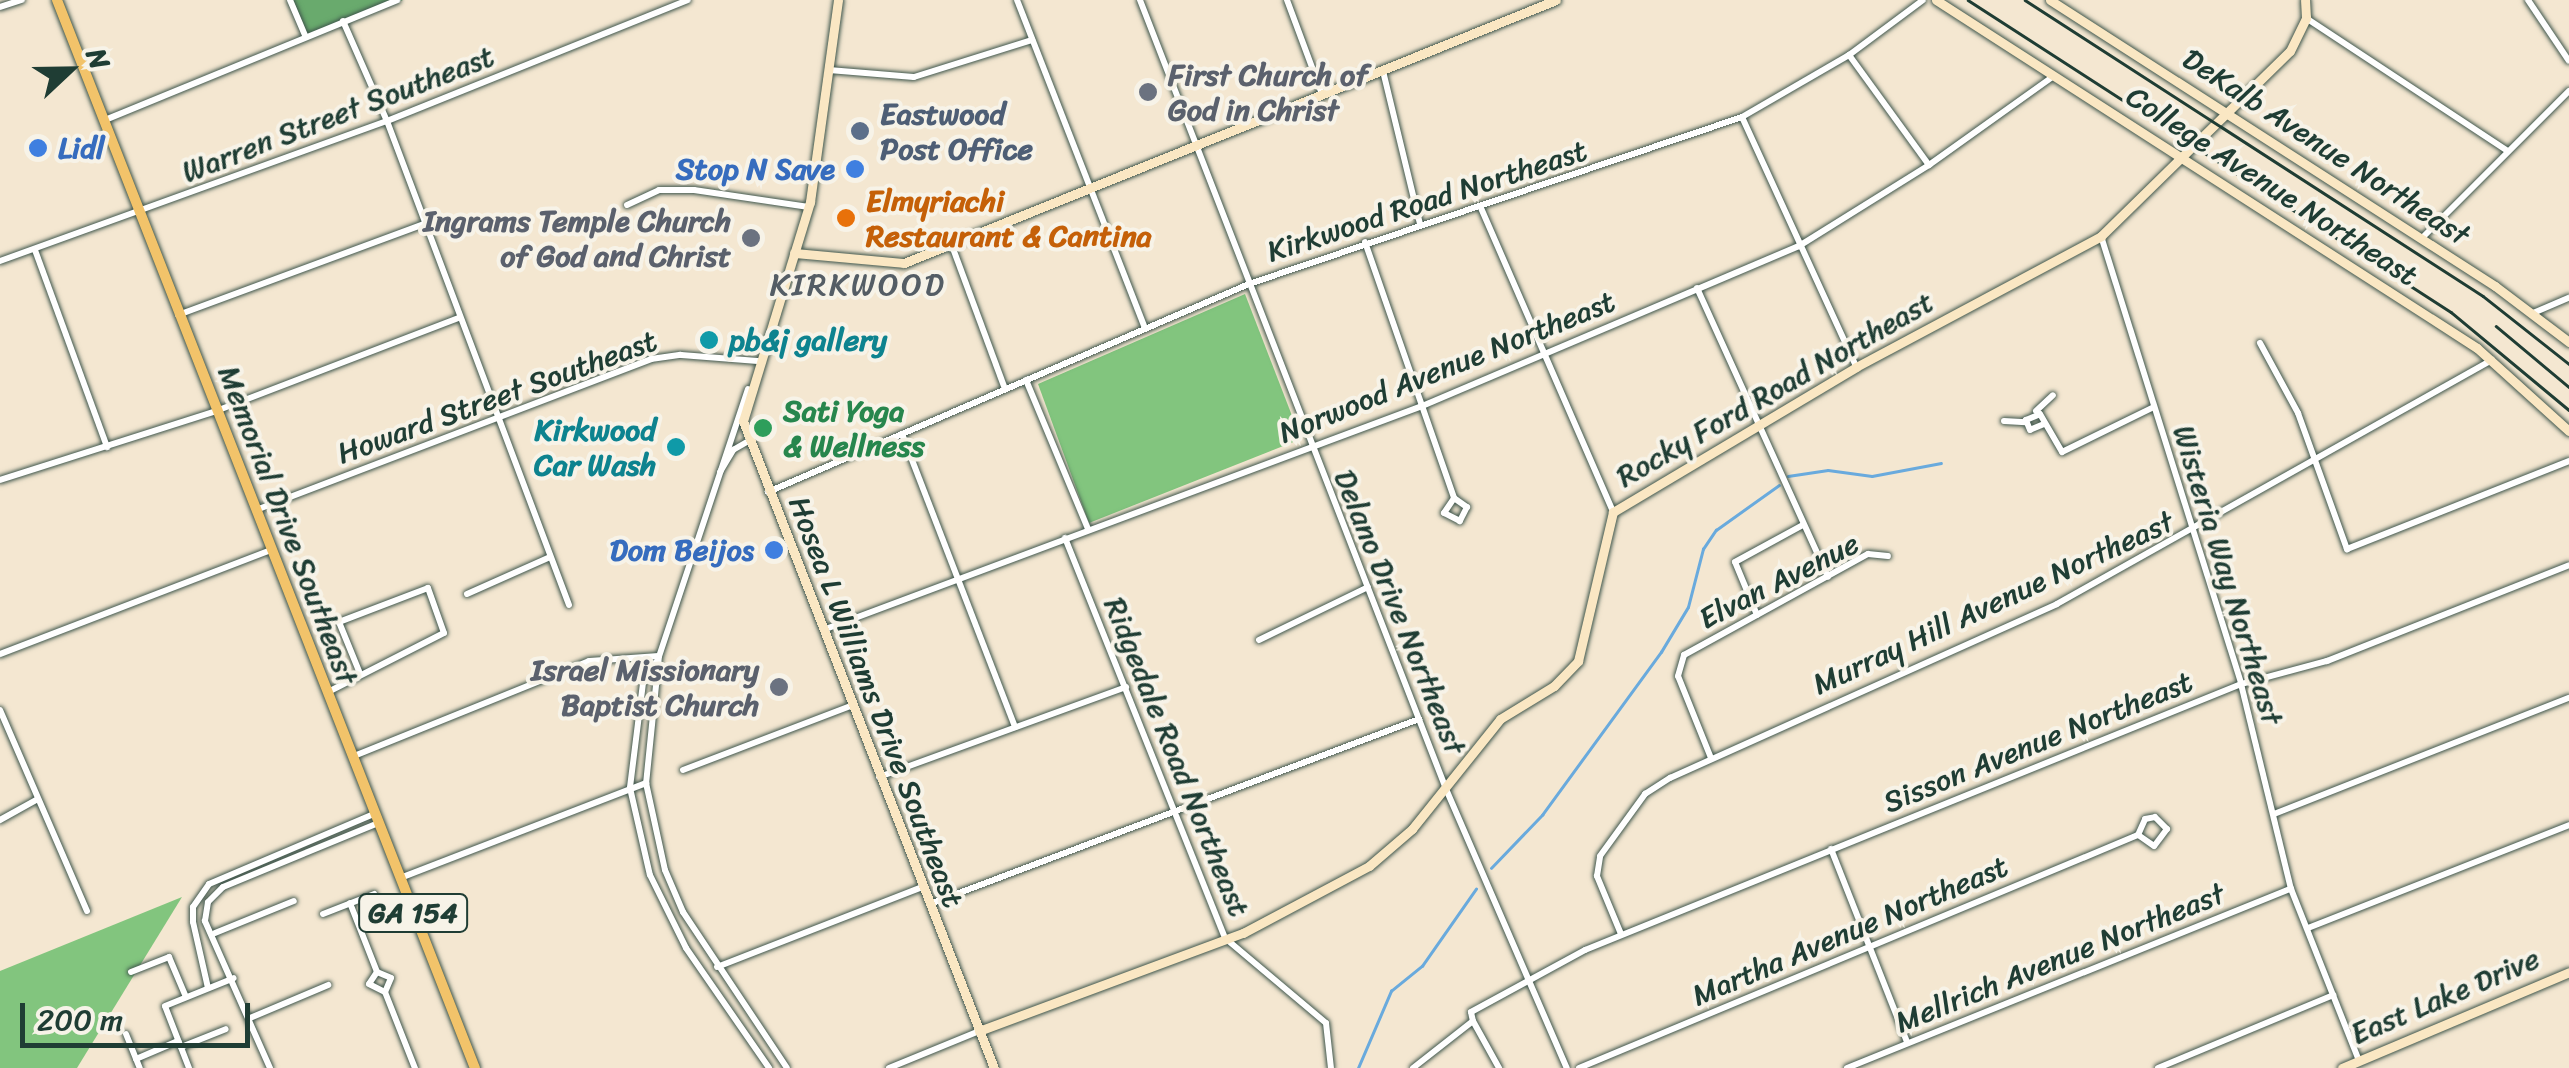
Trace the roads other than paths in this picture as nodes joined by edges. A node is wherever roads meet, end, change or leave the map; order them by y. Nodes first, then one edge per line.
1 (22, 0) edge
2 (57, 0) edge
3 (290, 0) edge
4 (397, 0) edge
5 (688, 0) edge
6 (838, 0) edge
7 (1017, 0) edge
8 (1140, 0) edge
9 (1287, 0) edge
10 (1556, 0) edge
11 (1923, 0) edge
12 (1936, 0) edge
13 (2050, 0) edge
14 (2305, 0) edge
15 (2528, 0) edge
16 (0, 7) edge
17 (2306, 18) junction
18 (343, 21) junction
19 (306, 36) junction
20 (1032, 40) junction
21 (1849, 55) junction
22 (2569, 62) edge
23 (1382, 69) junction
24 (828, 70) junction
25 (2054, 76) junction
26 (2569, 91) edge
27 (1322, 94) junction
28 (2228, 114) junction
29 (1742, 118) junction
30 (105, 120) junction
31 (387, 121) junction
32 (1197, 146) junction
33 (2508, 150) junction
34 (2183, 157) junction
35 (1930, 166) junction
36 (1089, 188) junction
37 (627, 205) dead end
38 (809, 207) junction
39 (1481, 208) junction
40 (140, 215) junction
41 (424, 224) junction
42 (1420, 224) junction
43 (2101, 236) junction
44 (2422, 238) junction
45 (1366, 242) junction
46 (951, 243) junction
47 (1798, 246) junction
48 (35, 250) junction
49 (794, 252) junction
50 (0, 261) edge
51 (1249, 284) junction
52 (1697, 288) junction
53 (2569, 298) edge
54 (2534, 312) junction
55 (178, 315) junction
56 (458, 318) junction
57 (1144, 329) junction
58 (2569, 342) edge
59 (2260, 343) dead end
60 (1543, 355) junction
61 (2492, 360) junction
62 (758, 362) junction
63 (1856, 367) junction
64 (1026, 380) junction
65 (748, 389) junction
66 (1005, 390) junction
67 (2053, 395) dead end
68 (1422, 406) junction
69 (2154, 407) junction
70 (216, 411) junction
71 (2036, 411) junction
72 (496, 419) junction
73 (2004, 421) dead end
74 (2026, 422) junction
75 (1758, 424) junction
76 (2044, 424) junction
77 (2569, 431) edge
78 (902, 434) junction
79 (747, 442) junction
80 (107, 447) junction
81 (1310, 448) junction
82 (2569, 460) edge
83 (2318, 461) junction
84 (717, 478) junction
85 (0, 480) edge
86 (767, 493) junction
87 (1454, 498) dead end
88 (256, 510) junction
89 (1613, 512) junction
90 (1804, 524) junction
91 (1088, 530) junction
92 (2193, 533) junction
93 (1065, 538) junction
94 (272, 550) junction
95 (1888, 556) dead end
96 (550, 557) junction
97 (2569, 565) edge
98 (1828, 577) junction
99 (958, 581) junction
100 (1368, 587) junction
101 (467, 594) dead end
102 (569, 606) dead end
103 (1757, 616) junction
104 (822, 630) junction
105 (1259, 640) dead end
106 (0, 654) edge
107 (659, 656) junction
108 (360, 672) junction
109 (2241, 684) junction
110 (1126, 687) junction
111 (327, 692) junction
112 (2569, 698) edge
113 (851, 706) junction
114 (0, 710) edge
115 (1419, 720) junction
116 (1015, 727) junction
117 (352, 757) junction
118 (1711, 758) junction
119 (683, 770) dead end
120 (879, 777) junction
121 (646, 782) junction
122 (630, 788) junction
123 (1446, 790) junction
124 (38, 799) junction
125 (1177, 810) junction
126 (2274, 814) junction
127 (376, 819) junction
128 (0, 820) edge
129 (2569, 825) edge
130 (2138, 836) junction
131 (1832, 849) junction
132 (400, 878) junction
133 (922, 887) junction
134 (2290, 889) junction
135 (374, 894) dead end
136 (294, 901) dead end
137 (350, 904) junction
138 (929, 904) junction
139 (87, 911) dead end
140 (323, 914) dead end
141 (206, 921) junction
142 (192, 922) junction
143 (2308, 928) junction
144 (215, 933) junction
145 (1621, 934) junction
146 (1225, 938) junction
147 (1870, 948) junction
148 (716, 967) junction
149 (130, 972) dead end
150 (377, 972) junction
151 (2569, 972) edge
152 (234, 978) junction
153 (1530, 978) junction
154 (328, 985) dead end
155 (208, 988) junction
156 (385, 992) junction
157 (2333, 995) junction
158 (186, 997) junction
159 (250, 1018) junction
160 (1473, 1021) junction
161 (226, 1029) dead end
162 (979, 1031) junction
163 (126, 1034) dead end
164 (1907, 1042) junction
165 (180, 1044) junction
166 (2358, 1058) junction
167 (136, 1059) junction
168 (140, 1068) edge
169 (189, 1068) edge
170 (270, 1068) edge
171 (415, 1068) edge
172 (475, 1068) edge
173 (770, 1068) edge
174 (787, 1068) edge
175 (889, 1068) edge
176 (994, 1068) edge
177 (1330, 1068) edge
178 (1413, 1068) edge
179 (1499, 1068) edge
180 (1567, 1068) edge
181 (1579, 1068) edge
182 (1847, 1068) edge
183 (2158, 1068) edge
184 (2342, 1068) edge

1 - 16 street
2 - 30 main road, Memorial Drive Southeast / GA 154
3 - 19 street
4 - 18 street
5 - 31 street, Warren Street Southeast
6 - 24 street, Hosea L Williams Drive Southeast
7 - 20 street
8 - 32 street, Delano Drive Northeast
9 - 27 street
10 - 23 street
11 - 21 street, Kirkwood Road Northeast
12 - 25 street, College Avenue Northeast
13 - 28 street, DeKalb Avenue Northeast
14 - 17 street
15 - 22 street
17 - 28 street, Rocky Ford Road Northeast
17 - 33 street
18 - 19 street
18 - 31 street
19 - 30 street
20 - 24 street
20 - 36 street
21 - 29 street, Kirkwood Road Northeast
21 - 35 street
23 - 27 street
23 - 42 street
24 - 38 street, Hosea L Williams Drive Southeast
25 - 34 street, College Avenue Northeast
25 - 35 street, Norwood Avenue Northeast
26 - 33 street
27 - 32 street
28 - 34 street, Rocky Ford Road Northeast
28 - 44 street, DeKalb Avenue Northeast
29 - 39 street, Kirkwood Road Northeast
29 - 47 street
30 - 40 main road, Memorial Drive Southeast / GA 154
31 - 40 street, Warren Street Southeast
31 - 41 street
32 - 36 street
32 - 51 street, Delano Drive Northeast
33 - 44 street
34 - 43 street, Rocky Ford Road Northeast
34 - 61 street, College Avenue Northeast
35 - 47 street, Norwood Avenue Northeast
36 - 46 street
36 - 57 street
37 - 38 street
38 - 49 street, Hosea L Williams Drive Southeast
39 - 42 street, Kirkwood Road Northeast
39 - 60 street
40 - 48 street, Warren Street Southeast
40 - 55 main road, Memorial Drive Southeast / GA 154
41 - 55 street
41 - 56 street
42 - 45 street, Kirkwood Road Northeast
43 - 63 street, Rocky Ford Road Northeast
43 - 69 street, Wisteria Way Northeast
44 - 54 street, DeKalb Avenue Northeast
45 - 51 street, Kirkwood Road Northeast
45 - 68 street
46 - 49 street
46 - 66 street
47 - 52 street, Norwood Avenue Northeast
47 - 63 street
48 - 50 street, Warren Street Southeast
48 - 80 street
49 - 62 street, Hosea L Williams Drive Southeast
51 - 57 street, Kirkwood Road Northeast
51 - 81 street, Delano Drive Northeast
52 - 60 street, Norwood Avenue Northeast
52 - 75 street
53 - 54 street
54 - 58 street, DeKalb Avenue Northeast
55 - 70 main road, Memorial Drive Southeast / GA 154
56 - 70 street
56 - 72 street
57 - 64 street, Kirkwood Road Northeast
59 - 83 street
60 - 68 street, Norwood Avenue Northeast
60 - 89 street
61 - 77 street, College Avenue Northeast
61 - 83 street, Murray Hill Avenue Northeast
62 - 65 street, Hosea L Williams Drive Southeast
62 - 72 street, Howard Street Southeast
63 - 75 street, Rocky Ford Road Northeast
64 - 66 street, Kirkwood Road Northeast
64 - 91 street
65 - 79 street, Hosea L Williams Drive Southeast
65 - 84 street
66 - 78 street, Kirkwood Road Northeast
67 - 71 street
68 - 81 street, Norwood Avenue Northeast
68 - 87 street
69 - 76 street
69 - 92 street, Wisteria Way Northeast
70 - 80 street
70 - 88 main road, Memorial Drive Southeast / GA 154
71 - 74 street
71 - 76 street
72 - 88 street, Howard Street Southeast
72 - 96 street
73 - 74 street
74 - 76 street
75 - 89 street, Rocky Ford Road Northeast
75 - 90 street
78 - 86 street, Kirkwood Road Northeast
78 - 99 street
79 - 84 street
79 - 86 street, Hosea L Williams Drive Southeast
80 - 85 street
81 - 91 street, Norwood Avenue Northeast
81 - 100 street, Delano Drive Northeast
82 - 83 street
83 - 92 street, Murray Hill Avenue Northeast
84 - 107 street
86 - 104 street, Hosea L Williams Drive Southeast
88 - 94 main road, Memorial Drive Southeast / GA 154
89 - 123 street, Rocky Ford Road Northeast
90 - 98 street
90 - 103 street
91 - 93 street, Norwood Avenue Northeast
92 - 109 street, Wisteria Way Northeast
92 - 118 street, Murray Hill Avenue Northeast
93 - 99 street, Norwood Avenue Northeast
93 - 110 street, Ridgedale Road Northeast
94 - 106 street
94 - 111 main road, Memorial Drive Southeast / GA 154
95 - 98 street, Elvan Avenue
96 - 101 street
96 - 102 street
97 - 109 street, Sisson Avenue Northeast
98 - 103 street, Elvan Avenue
99 - 104 street, Norwood Avenue Northeast
99 - 116 street
100 - 105 street
100 - 115 street, Delano Drive Northeast
103 - 118 street, Elvan Avenue
104 - 113 street, Hosea L Williams Drive Southeast
107 - 117 street
107 - 121 street
107 - 122 street
108 - 108 street
108 - 111 street
109 - 126 street, Wisteria Way Northeast
109 - 131 street, Sisson Avenue Northeast
110 - 116 street
110 - 125 street, Ridgedale Road Northeast
111 - 117 main road, Memorial Drive Southeast / GA 154
112 - 126 street
113 - 119 street
113 - 120 street, Hosea L Williams Drive Southeast
114 - 124 street
115 - 123 street, Delano Drive Northeast
115 - 125 street
116 - 120 street
117 - 127 main road, Memorial Drive Southeast / GA 154
118 - 145 street, Murray Hill Avenue Northeast
120 - 133 street, Hosea L Williams Drive Southeast
121 - 122 street
121 - 148 street
122 - 132 street
122 - 173 street
123 - 146 street, Rocky Ford Road Northeast
123 - 153 street, Delano Drive Northeast
124 - 128 street
124 - 139 street
125 - 138 street
125 - 146 street, Ridgedale Road Northeast
126 - 134 street, Wisteria Way Northeast
127 - 132 main road, Memorial Drive Southeast / GA 154
127 - 141 street
127 - 142 street
129 - 143 street
130 - 130 street, Martha Avenue Northeast
130 - 147 street, Martha Avenue Northeast
131 - 145 street, Sisson Avenue Northeast
131 - 147 street
132 - 172 main road, Memorial Drive Southeast / GA 154
133 - 138 street, Hosea L Williams Drive Southeast
133 - 148 street
134 - 143 street, Wisteria Way Northeast
134 - 164 street, Mellrich Avenue Northeast
135 - 137 street
136 - 144 street
137 - 140 street
137 - 150 street
138 - 162 street, Hosea L Williams Drive Southeast
141 - 142 street
141 - 144 street
142 - 155 street
143 - 157 street, Wisteria Way Northeast
144 - 152 street
145 - 153 street, Sisson Avenue Northeast
146 - 162 street, Rocky Ford Road Northeast
146 - 177 street, Ridgedale Road Northeast
147 - 164 street
147 - 181 street, Martha Avenue Northeast
148 - 174 street
149 - 158 street
150 - 156 street
150 - 156 street
151 - 166 street, East Lake Drive
152 - 155 street
152 - 159 street
153 - 160 street, Sisson Avenue Northeast
153 - 180 street, Delano Drive Northeast
154 - 159 street
155 - 158 street
156 - 171 street
157 - 166 street, Wisteria Way Northeast
157 - 183 street
158 - 165 street
159 - 170 street
160 - 178 street
160 - 179 street
161 - 165 street
162 - 175 street
162 - 176 street, Hosea L Williams Drive Southeast
163 - 167 street
164 - 182 street, Mellrich Avenue Northeast
165 - 167 street
165 - 169 street
166 - 184 street, East Lake Drive
167 - 168 street

